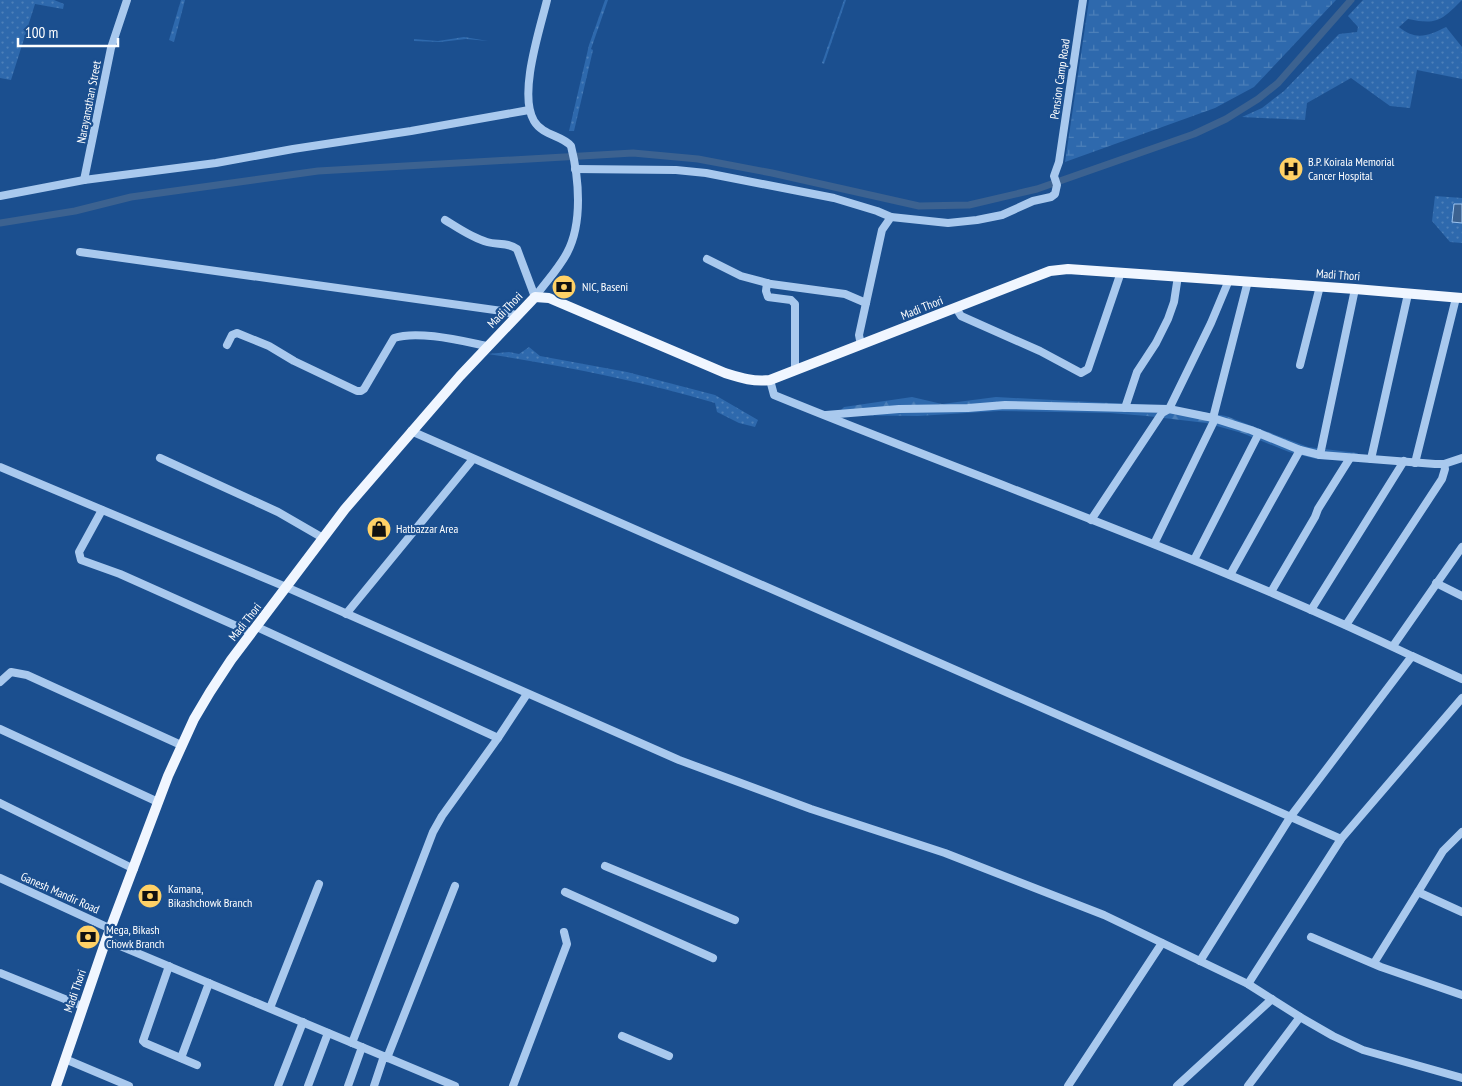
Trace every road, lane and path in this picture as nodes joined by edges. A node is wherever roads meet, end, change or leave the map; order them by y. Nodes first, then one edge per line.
1 (127, 0) edge
2 (548, 0) edge
3 (1083, 0) edge
4 (529, 110) junction
5 (574, 166) junction
6 (84, 180) junction
7 (0, 196) edge
8 (891, 217) junction
9 (445, 220) dead end
10 (80, 252) dead end
11 (707, 259) dead end
12 (1121, 272) junction
13 (1178, 276) junction
14 (1229, 280) junction
15 (1248, 281) junction
16 (767, 283) junction
17 (1320, 286) junction
18 (1355, 289) junction
19 (1408, 294) junction
20 (535, 297) junction
21 (1459, 298) edge
22 (866, 303) junction
23 (956, 308) junction
24 (516, 315) junction
25 (227, 345) dead end
26 (861, 345) junction
27 (488, 346) junction
28 (1300, 365) dead end
29 (795, 369) junction
30 (770, 380) junction
31 (1125, 408) junction
32 (1169, 409) junction
33 (824, 415) junction
34 (1214, 418) junction
35 (411, 431) junction
36 (1259, 433) junction
37 (1300, 450) junction
38 (1320, 455) junction
39 (160, 458) dead end
40 (1350, 458) junction
41 (1371, 458) junction
42 (1462, 458) edge
43 (473, 459) junction
44 (1404, 461) junction
45 (1415, 463) junction
46 (1444, 464) junction
47 (0, 467) edge
48 (102, 510) junction
49 (1091, 520) junction
50 (323, 538) junction
51 (1154, 544) junction
52 (1462, 547) edge
53 (1194, 560) junction
54 (1230, 575) junction
55 (1436, 583) junction
56 (286, 587) junction
57 (1271, 592) junction
58 (1462, 596) edge
59 (1311, 610) junction
60 (346, 614) junction
61 (1346, 626) junction
62 (255, 630) junction
63 (1393, 646) junction
64 (1412, 656) junction
65 (1462, 680) edge
66 (0, 682) edge
67 (527, 694) junction
68 (1462, 698) edge
69 (0, 729) edge
70 (498, 738) junction
71 (181, 745) junction
72 (158, 802) junction
73 (0, 803) edge
74 (1291, 816) junction
75 (1462, 832) edge
76 (1341, 839) junction
77 (605, 866) dead end
78 (134, 869) junction
79 (0, 878) edge
80 (318, 884) dead end
81 (455, 886) dead end
82 (565, 892) dead end
83 (1418, 892) junction
84 (1462, 912) edge
85 (735, 920) dead end
86 (111, 929) junction
87 (564, 932) dead end
88 (1311, 937) dead end
89 (106, 940) junction
90 (1162, 943) junction
91 (713, 958) dead end
92 (1200, 961) junction
93 (1374, 963) junction
94 (169, 966) junction
95 (0, 973) edge
96 (209, 983) junction
97 (1248, 984) junction
98 (1462, 995) edge
99 (1272, 999) junction
100 (82, 1006) junction
101 (270, 1008) junction
102 (1300, 1017) junction
103 (303, 1022) junction
104 (328, 1033) junction
105 (622, 1036) dead end
106 (352, 1043) junction
107 (362, 1047) junction
108 (669, 1056) dead end
109 (386, 1057) junction
110 (181, 1058) junction
111 (65, 1059) junction
112 (197, 1065) dead end
113 (432, 1077) junction
114 (1462, 1078) edge
115 (56, 1086) edge
116 (129, 1086) edge
117 (278, 1086) edge
118 (308, 1086) edge
119 (348, 1086) edge
120 (374, 1086) edge
121 (428, 1086) edge
122 (455, 1086) edge
123 (513, 1086) edge
124 (1068, 1086) edge
125 (1177, 1086) edge
126 (1248, 1086) edge

1 - 6 street, Narayansthan Street
2 - 4 street
3 - 8 street, Pension Camp Road
4 - 5 street
4 - 6 street
5 - 8 street
5 - 20 street
6 - 7 street
8 - 22 street
9 - 20 street
10 - 24 street
11 - 16 street
12 - 13 main road, Madi Thori
12 - 23 main road, Madi Thori
12 - 23 street
13 - 14 main road, Madi Thori
13 - 31 street
14 - 15 main road, Madi Thori
14 - 32 street
15 - 17 main road, Madi Thori
15 - 34 street
16 - 22 street
16 - 29 street
17 - 18 main road, Madi Thori
17 - 28 street
18 - 19 main road, Madi Thori
18 - 38 street
19 - 21 main road, Madi Thori
19 - 41 street
20 - 24 main road, Madi Thori
20 - 30 main road, Madi Thori
21 - 45 street
22 - 26 street
23 - 26 main road, Madi Thori
24 - 27 main road, Madi Thori
25 - 27 street
26 - 29 main road, Madi Thori
27 - 35 main road, Madi Thori
29 - 30 main road, Madi Thori
30 - 33 street
31 - 32 street
31 - 33 street
32 - 34 street
32 - 49 street
33 - 49 street
34 - 36 street
34 - 51 street
35 - 43 street
35 - 50 main road, Madi Thori
36 - 37 street
36 - 53 street
37 - 38 street
37 - 54 street
38 - 40 street
39 - 50 street
40 - 41 street
40 - 57 street
41 - 44 street
42 - 46 street
43 - 60 street
43 - 74 street
44 - 45 street
44 - 59 street
45 - 46 street
46 - 61 street
47 - 48 street
48 - 56 street
48 - 62 street
49 - 51 street
50 - 56 main road, Madi Thori
51 - 53 street
52 - 55 street
53 - 54 street
54 - 57 street
55 - 58 street
55 - 63 street
56 - 60 street
56 - 62 main road, Madi Thori
57 - 59 street
59 - 61 street
60 - 67 street
61 - 63 street
62 - 70 street
62 - 71 main road, Madi Thori
63 - 64 street
64 - 65 street
64 - 74 street
66 - 71 street
67 - 70 street
67 - 90 street
68 - 76 street
69 - 72 street
70 - 106 street
71 - 72 main road, Madi Thori
72 - 78 main road, Madi Thori
73 - 78 street
74 - 76 street
74 - 92 street
75 - 83 street
76 - 97 street
77 - 85 street
78 - 86 main road, Madi Thori
79 - 86 street, Ganesh Mandir Road
80 - 101 street
81 - 109 street
82 - 91 street
83 - 84 street
83 - 93 street
86 - 89 main road, Madi Thori
87 - 123 street
88 - 93 street
89 - 94 street
89 - 100 main road, Madi Thori
90 - 92 street
90 - 124 street
92 - 97 street
93 - 98 street
94 - 96 street
94 - 110 street
95 - 100 street
96 - 101 street
96 - 110 street
97 - 99 street
99 - 102 street
99 - 125 street
100 - 111 main road, Madi Thori
101 - 103 street
102 - 114 street
102 - 126 street
103 - 104 street
103 - 117 street
104 - 106 street
104 - 118 street
105 - 108 street
106 - 107 street
107 - 109 street
107 - 119 street
109 - 113 street
109 - 120 street
110 - 112 street
111 - 115 main road, Madi Thori
111 - 116 street
113 - 121 street
113 - 122 street

